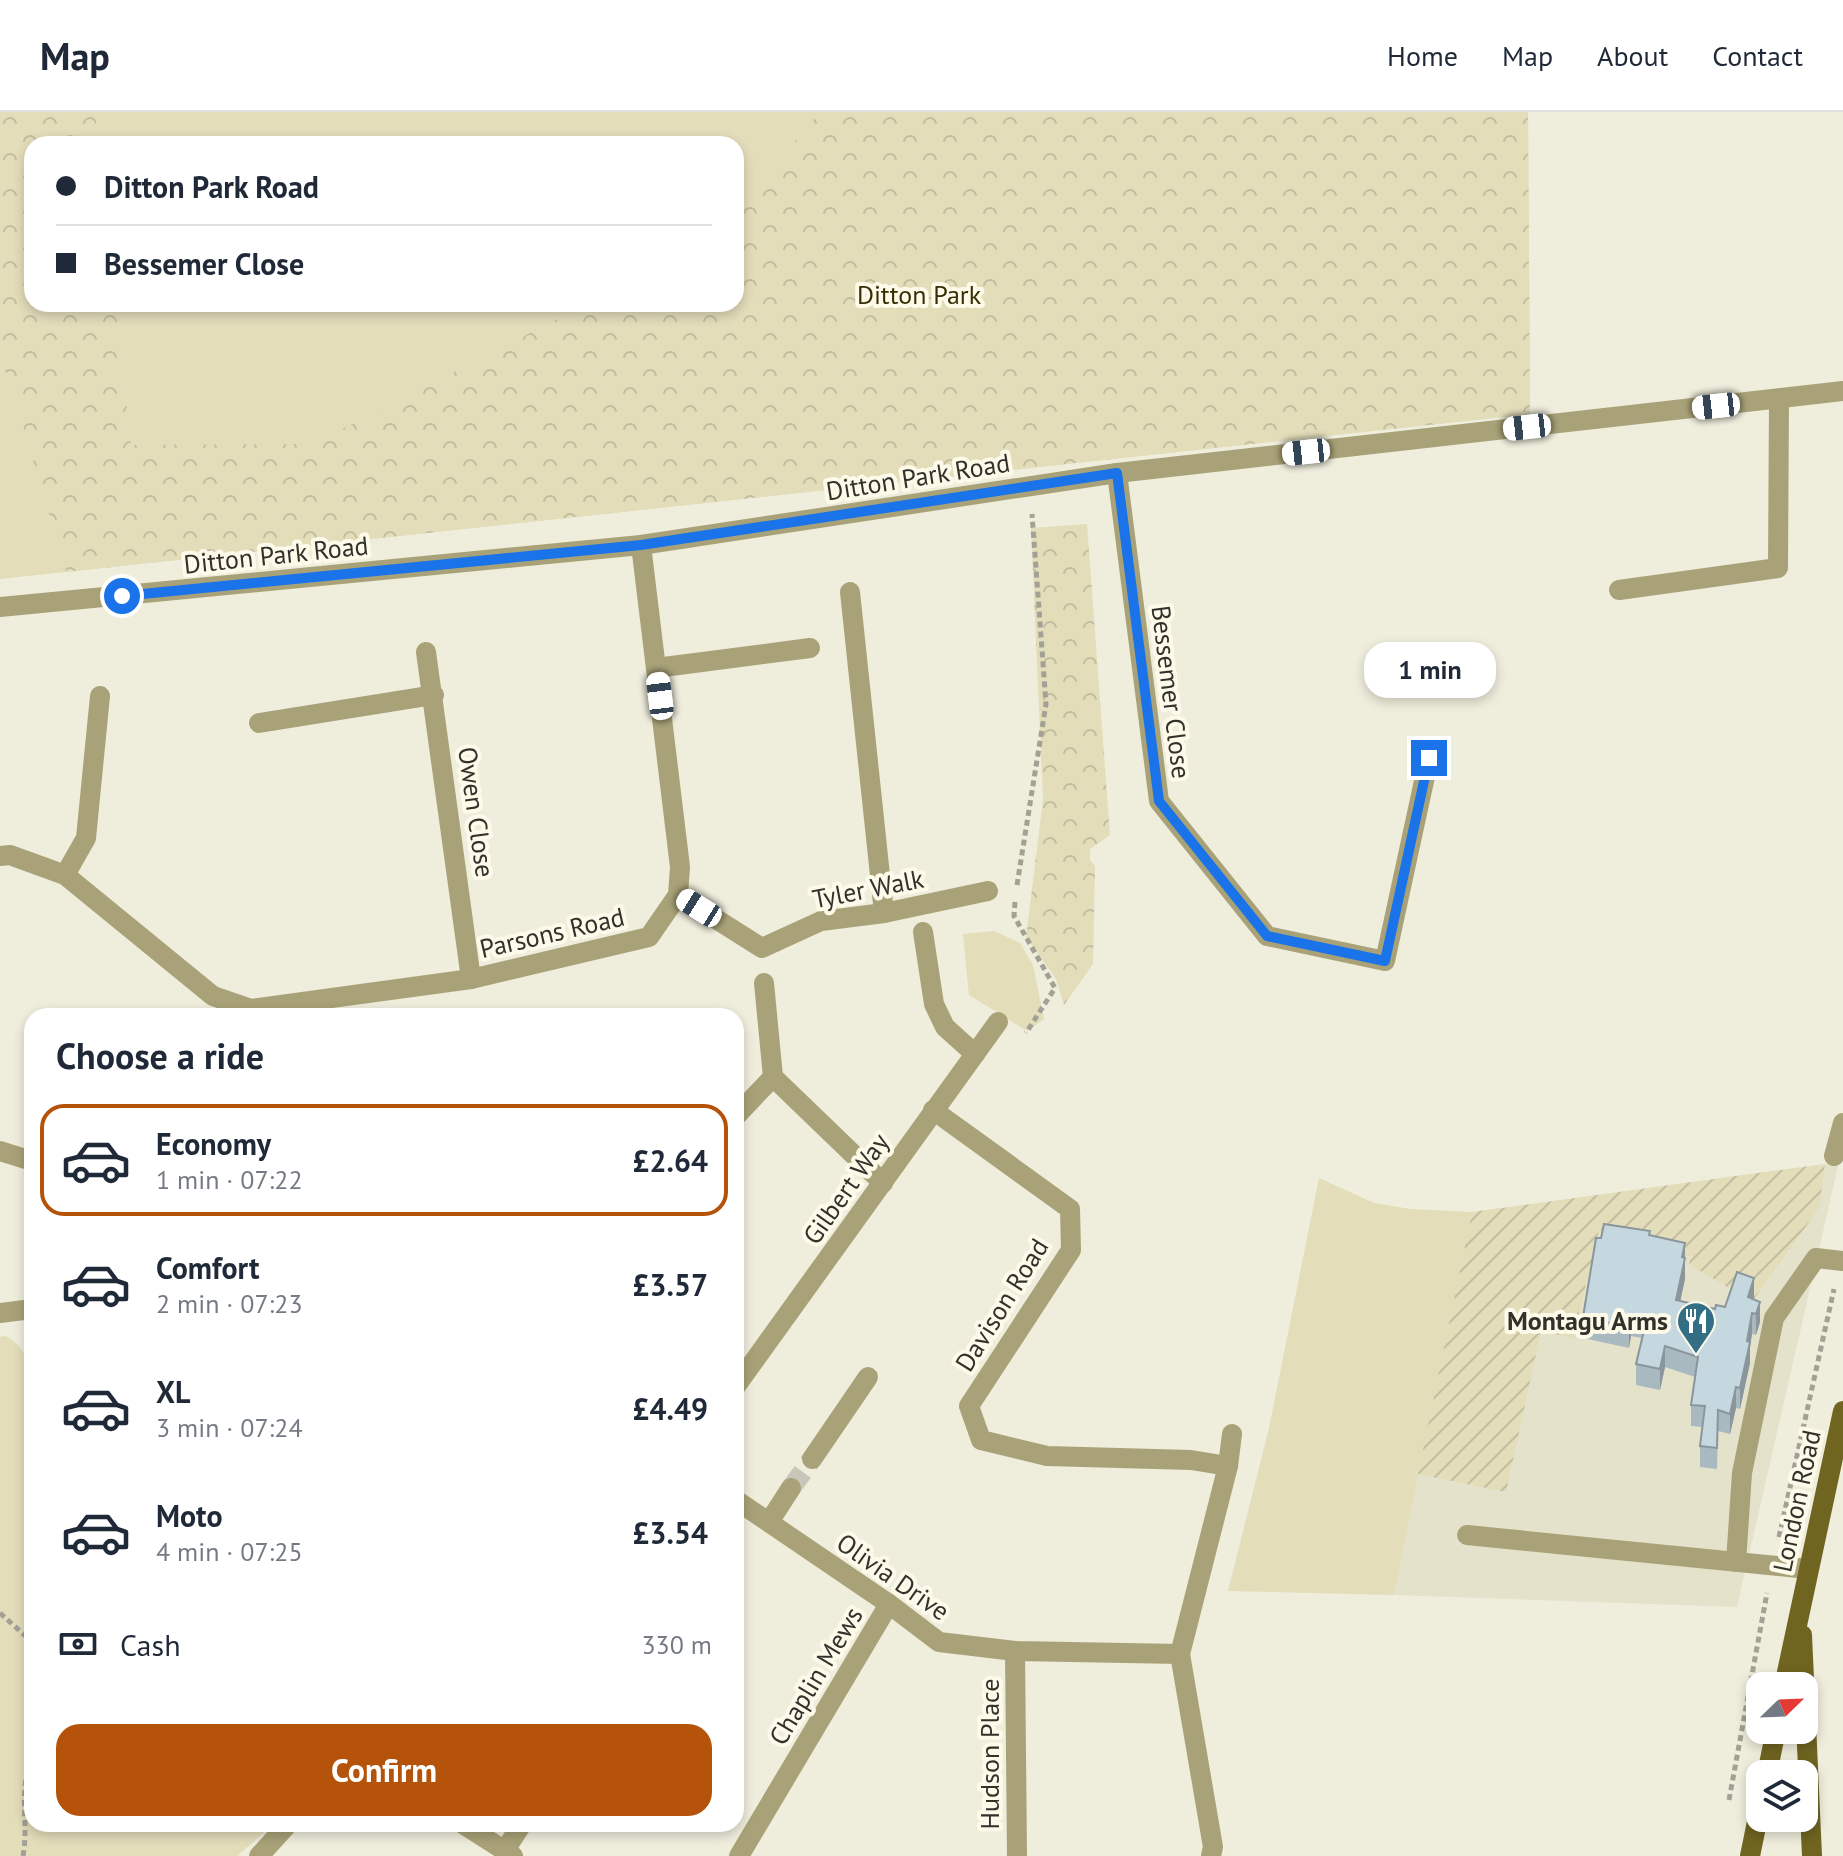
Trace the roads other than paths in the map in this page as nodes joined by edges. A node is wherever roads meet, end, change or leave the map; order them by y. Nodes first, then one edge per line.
1 (1843, 391) edge
2 (1779, 399) junction
3 (1117, 473) junction
4 (641, 545) junction
5 (1619, 590) dead end
6 (850, 592) dead end
7 (0, 607) edge
8 (810, 648) dead end
9 (426, 652) dead end
10 (656, 668) junction
11 (434, 695) junction
12 (100, 696) dead end
13 (259, 723) dead end
14 (1429, 758) dead end
15 (0, 856) edge
16 (65, 875) junction
17 (988, 891) road end
18 (678, 895) junction
19 (884, 913) junction
20 (923, 932) dead end
21 (471, 979) junction
22 (764, 983) dead end
23 (241, 1008) edge
24 (285, 1008) edge
25 (998, 1022) dead end
26 (975, 1054) junction
27 (773, 1077) junction
28 (744, 1108) edge
29 (933, 1110) junction
30 (1843, 1123) edge
31 (0, 1151) edge
32 (1834, 1156) dead end
33 (24, 1158) edge
34 (883, 1183) junction
35 (1843, 1261) edge
36 (24, 1310) edge
37 (0, 1313) edge
38 (744, 1375) edge
39 (868, 1377) dead end
40 (1843, 1411) edge
41 (1232, 1434) dead end
42 (812, 1459) tunnel mouth
43 (1228, 1466) junction
44 (791, 1488) tunnel mouth
45 (744, 1505) edge
46 (769, 1522) junction
47 (1467, 1535) dead end
48 (1736, 1562) junction
49 (1808, 1569) junction
50 (1801, 1603) junction
51 (889, 1604) junction
52 (1015, 1651) junction
53 (1180, 1654) junction
54 (1787, 1672) edge
55 (281, 1832) edge
56 (476, 1832) edge
57 (518, 1832) edge
58 (1755, 1832) edge
59 (509, 1853) edge
60 (259, 1856) edge
61 (739, 1856) edge
62 (1017, 1856) edge
63 (1211, 1856) edge
64 (1750, 1856) edge
65 (1812, 1856) edge

1 - 2 street, Ditton Park Road
2 - 3 street, Ditton Park Road
2 - 5 street
3 - 4 street, Ditton Park Road
3 - 14 street, Bessemer Close
4 - 7 street, Ditton Park Road
4 - 10 street
6 - 19 street
8 - 10 street
9 - 11 street, Owen Close
10 - 18 street
11 - 13 street
11 - 21 street, Owen Close
12 - 16 street
15 - 16 street
16 - 23 street, Parsons Road
17 - 19 street, Tyler Walk
18 - 19 street, Tyler Walk
18 - 21 street, Parsons Road
20 - 26 street
21 - 24 street, Parsons Road
22 - 27 street
25 - 26 street, Gilbert Way
26 - 29 street, Gilbert Way
27 - 28 street
27 - 34 street
29 - 34 street, Gilbert Way
29 - 43 street, Davison Road
30 - 32 street
31 - 33 street
34 - 38 street, Gilbert Way
35 - 48 street
36 - 37 street
39 - 42 street
40 - 49 main road, London Road
41 - 43 street
43 - 53 street
44 - 46 street
45 - 46 street, Olivia Drive
46 - 51 street, Olivia Drive
47 - 48 street
48 - 49 street
49 - 50 main road, London Road
50 - 54 main road, London Road
50 - 65 main road, London Road
51 - 52 street, Olivia Drive
51 - 61 street, Chaplin Mews
52 - 53 street, Olivia Drive
52 - 62 street, Hudson Place
53 - 63 street
55 - 60 street
56 - 59 street
57 - 59 street
58 - 64 main road

